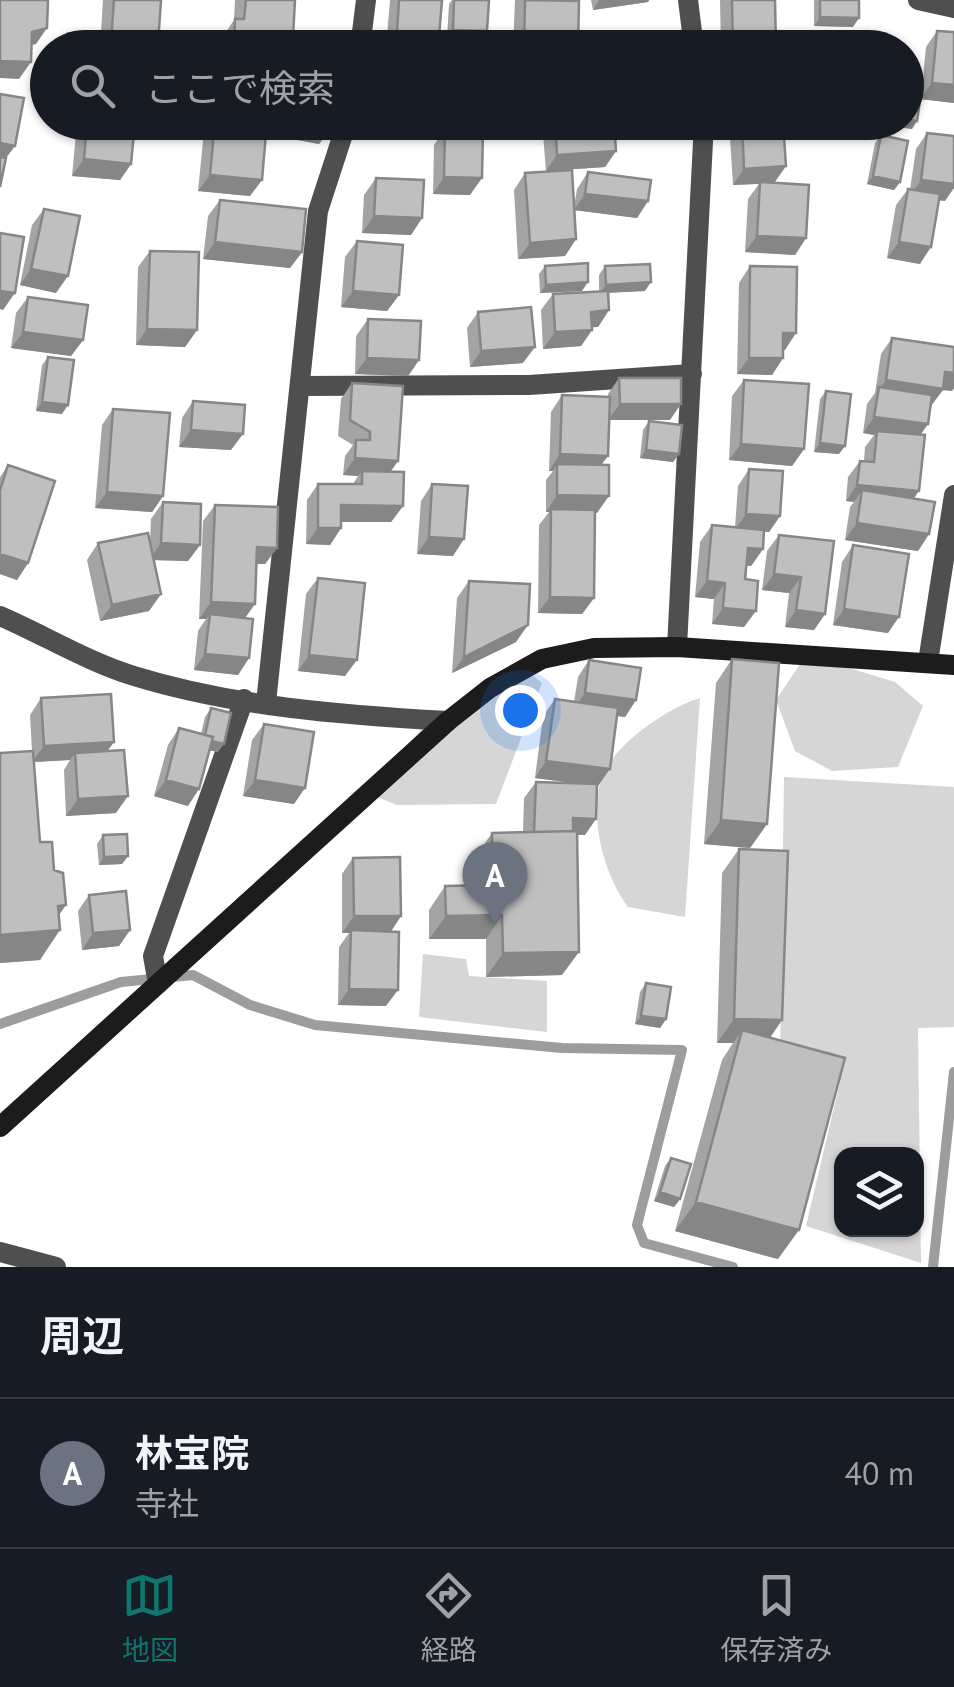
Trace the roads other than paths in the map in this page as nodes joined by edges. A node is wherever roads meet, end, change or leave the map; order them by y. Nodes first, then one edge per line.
1 (366, 0) edge
2 (688, 0) edge
3 (918, 0) edge
4 (954, 8) edge
5 (362, 30) edge
6 (692, 30) edge
7 (340, 140) edge
8 (703, 140) edge
9 (692, 374) junction
10 (300, 386) junction
11 (954, 495) edge
12 (0, 616) edge
13 (678, 647) junction
14 (928, 662) junction
15 (954, 665) edge
16 (244, 699) junction
17 (266, 704) junction
18 (448, 721) junction
19 (158, 984) junction
20 (0, 1128) edge
21 (0, 1252) edge
22 (56, 1267) edge

1 - 5 street
2 - 6 street
3 - 4 street
7 - 10 street
8 - 9 street
9 - 10 street
9 - 13 street
10 - 17 street
11 - 14 street
12 - 16 street
13 - 14 street
13 - 18 street
14 - 15 street
16 - 17 street
16 - 19 street
17 - 18 street
18 - 19 street
19 - 20 street
21 - 22 street

